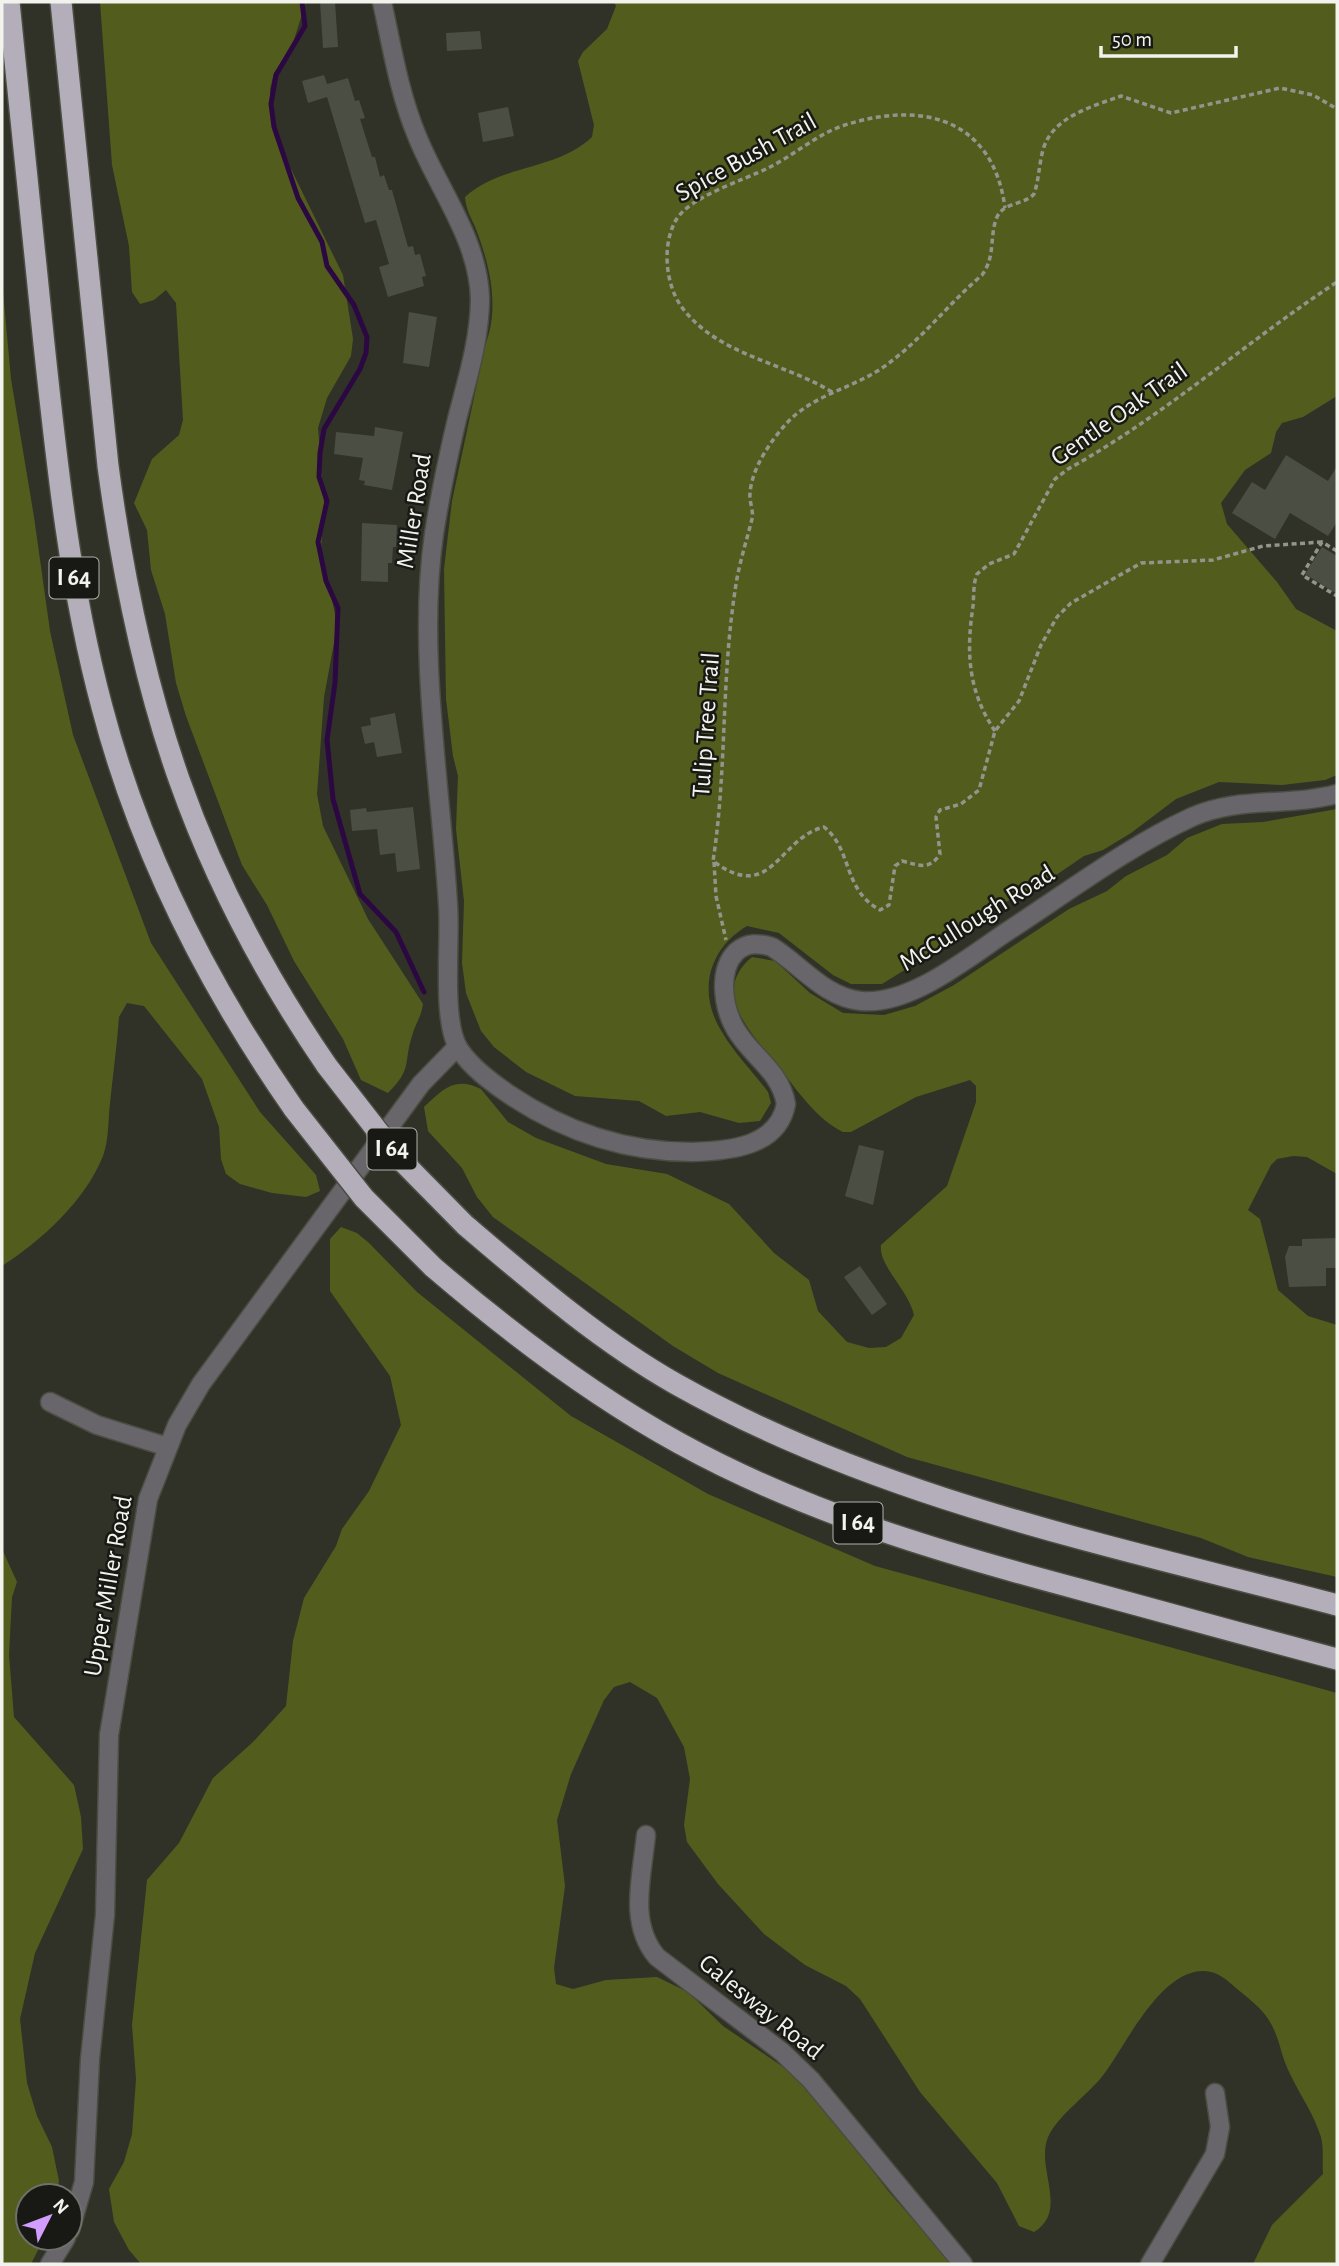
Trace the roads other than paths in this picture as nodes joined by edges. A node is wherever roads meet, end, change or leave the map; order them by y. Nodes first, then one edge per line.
1 (9, 2) edge
2 (61, 2) edge
3 (382, 2) edge
4 (1337, 794) edge
5 (457, 1047) junction
6 (50, 1402) dead end
7 (168, 1447) junction
8 (1337, 1605) edge
9 (1337, 1659) edge
10 (646, 1835) dead end
11 (1215, 2093) dead end
12 (84, 2182) edge
13 (963, 2264) edge
14 (1150, 2264) edge

1 - 9 highway, I 64, bridge
2 - 8 highway, I 64, bridge
3 - 5 street, Miller Road
4 - 5 street, McCullough Road
5 - 7 street, Upper Miller Road
6 - 7 street
7 - 12 street, Upper Miller Road
10 - 13 street, Galesway Road
11 - 14 street

